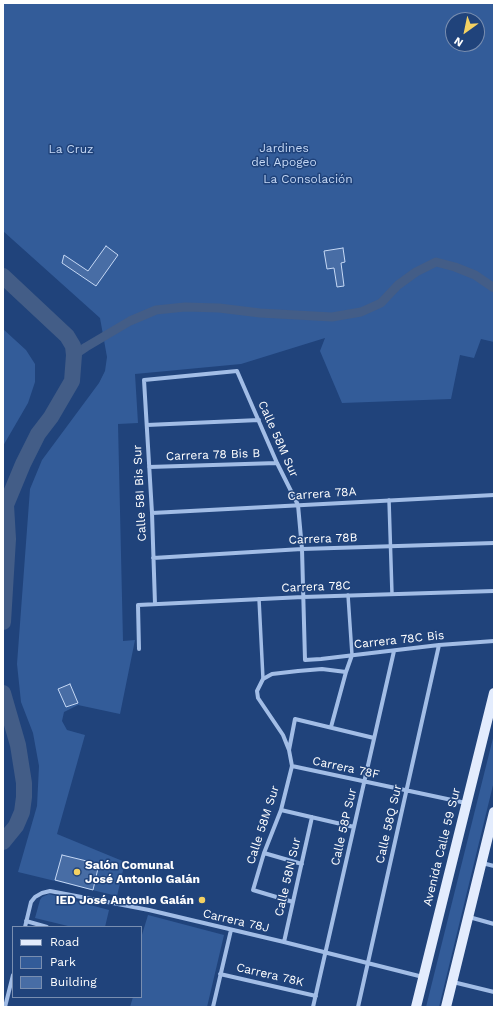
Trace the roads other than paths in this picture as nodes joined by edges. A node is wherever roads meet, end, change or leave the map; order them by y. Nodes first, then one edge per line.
1 (238, 371) joint
2 (259, 420) junction
3 (147, 425) junction
4 (277, 463) junction
5 (149, 467) junction
6 (494, 495) edge
7 (389, 500) junction
8 (298, 505) junction
9 (152, 513) junction
10 (494, 543) edge
11 (390, 546) junction
12 (302, 549) junction
13 (153, 558) junction
14 (494, 591) edge
15 (392, 594) junction
16 (348, 595) junction
17 (303, 597) junction
18 (259, 599) junction
19 (155, 604) junction
20 (494, 641) edge
21 (439, 645) junction
22 (139, 648) dead end
23 (394, 651) junction
24 (352, 655) junction
25 (321, 659) junction
26 (306, 660) joint
27 (322, 669) junction
28 (346, 672) junction
29 (263, 679) junction
30 (494, 692) edge
31 (492, 705) edge
32 (331, 727) junction
33 (374, 738) junction
34 (289, 750) junction
35 (292, 766) junction
36 (365, 782) junction
37 (406, 791) junction
38 (466, 803) junction
39 (281, 810) junction
40 (494, 812) edge
41 (312, 817) junction
42 (354, 827) junction
43 (264, 853) junction
44 (481, 863) junction
45 (302, 864) junction
46 (494, 866) edge
47 (293, 902) junction
48 (468, 917) junction
49 (26, 921) junction
50 (494, 924) edge
51 (25, 926) edge
52 (44, 926) edge
53 (231, 930) junction
54 (284, 942) junction
55 (327, 952) junction
56 (368, 963) junction
57 (220, 974) junction
58 (424, 977) junction
59 (12, 980) edge
60 (453, 982) junction
61 (494, 992) edge
62 (316, 996) junction
63 (6, 1007) edge
64 (213, 1007) edge
65 (313, 1007) edge
66 (358, 1007) edge
67 (416, 1007) edge
68 (446, 1007) edge

1 - 2 street, Calle 58M Sur
1 - 3 street, Calle 58I Bis Sur
2 - 3 street
2 - 4 street, Calle 58M Sur
3 - 5 street, Calle 58I Bis Sur
4 - 5 street, Carrera 78 Bis B
4 - 8 street, Calle 58M Sur
5 - 9 street, Calle 58I Bis Sur
6 - 7 street, Carrera 78A
7 - 8 street, Carrera 78A
7 - 11 street
8 - 9 street, Carrera 78A
8 - 12 street, Calle 58M Sur
9 - 13 street, Calle 58I Bis Sur
10 - 11 street, Carrera 78B
11 - 12 street, Carrera 78B
11 - 15 street
12 - 13 street, Carrera 78B
12 - 17 street, Calle 58M Sur
13 - 19 street, Calle 58I Bis Sur
14 - 15 street, Carrera 78C
15 - 16 street, Carrera 78C
16 - 17 street, Carrera 78C
16 - 24 street
17 - 18 street, Carrera 78C
17 - 26 street, Calle 58M Sur
18 - 19 street, Carrera 78C
18 - 29 street
19 - 22 street, Carrera 78C
20 - 21 street, Carrera 78C Bis
21 - 23 street, Carrera 78C Bis
21 - 37 street, Calle 58Q Sur
23 - 24 street, Carrera 78C Bis
23 - 33 street, Calle 58P Sur
24 - 25 street, Carrera 78C Bis
24 - 28 street
25 - 26 street, Carrera 78C Bis
25 - 27 street
27 - 28 street
27 - 29 street
28 - 32 street
29 - 34 street
30 - 31 main road, Avenida Calle 59 Sur
31 - 38 main road, Avenida Calle 59 Sur
32 - 33 street
32 - 34 street, Calle 58M Sur
33 - 36 street, Calle 58P Sur
34 - 35 street, Calle 58M Sur
35 - 36 street, Carrera 78F
35 - 39 street, Calle 58M Sur
36 - 37 street, Carrera 78F
36 - 42 street, Calle 58P Sur
37 - 38 street, Carrera 78F
37 - 56 street, Calle 58Q Sur
38 - 58 main road, Avenida Calle 59 Sur
39 - 41 street
39 - 43 street, Calle 58M Sur
40 - 44 main road
41 - 42 street
41 - 45 street, Calle 58N Sur
42 - 55 street, Calle 58P Sur
43 - 45 street
43 - 47 street, Calle 58M Sur
44 - 46 street
44 - 48 main road
45 - 47 street, Calle 58N Sur
47 - 54 street, Calle 58N Sur
48 - 50 street
48 - 60 main road
49 - 51 street
49 - 52 street
49 - 53 street, Carrera 78J
53 - 54 street, Carrera 78J
53 - 57 street
54 - 55 street, Carrera 78J
55 - 56 street, Carrera 78J
55 - 62 street, Calle 58P Sur
56 - 58 street, Carrera 78J
56 - 66 street, Calle 58Q Sur
57 - 62 street, Carrera 78K
57 - 64 street
58 - 67 main road, Avenida Calle 59 Sur
59 - 63 street
60 - 61 street
60 - 68 main road
62 - 65 street, Calle 58P Sur

